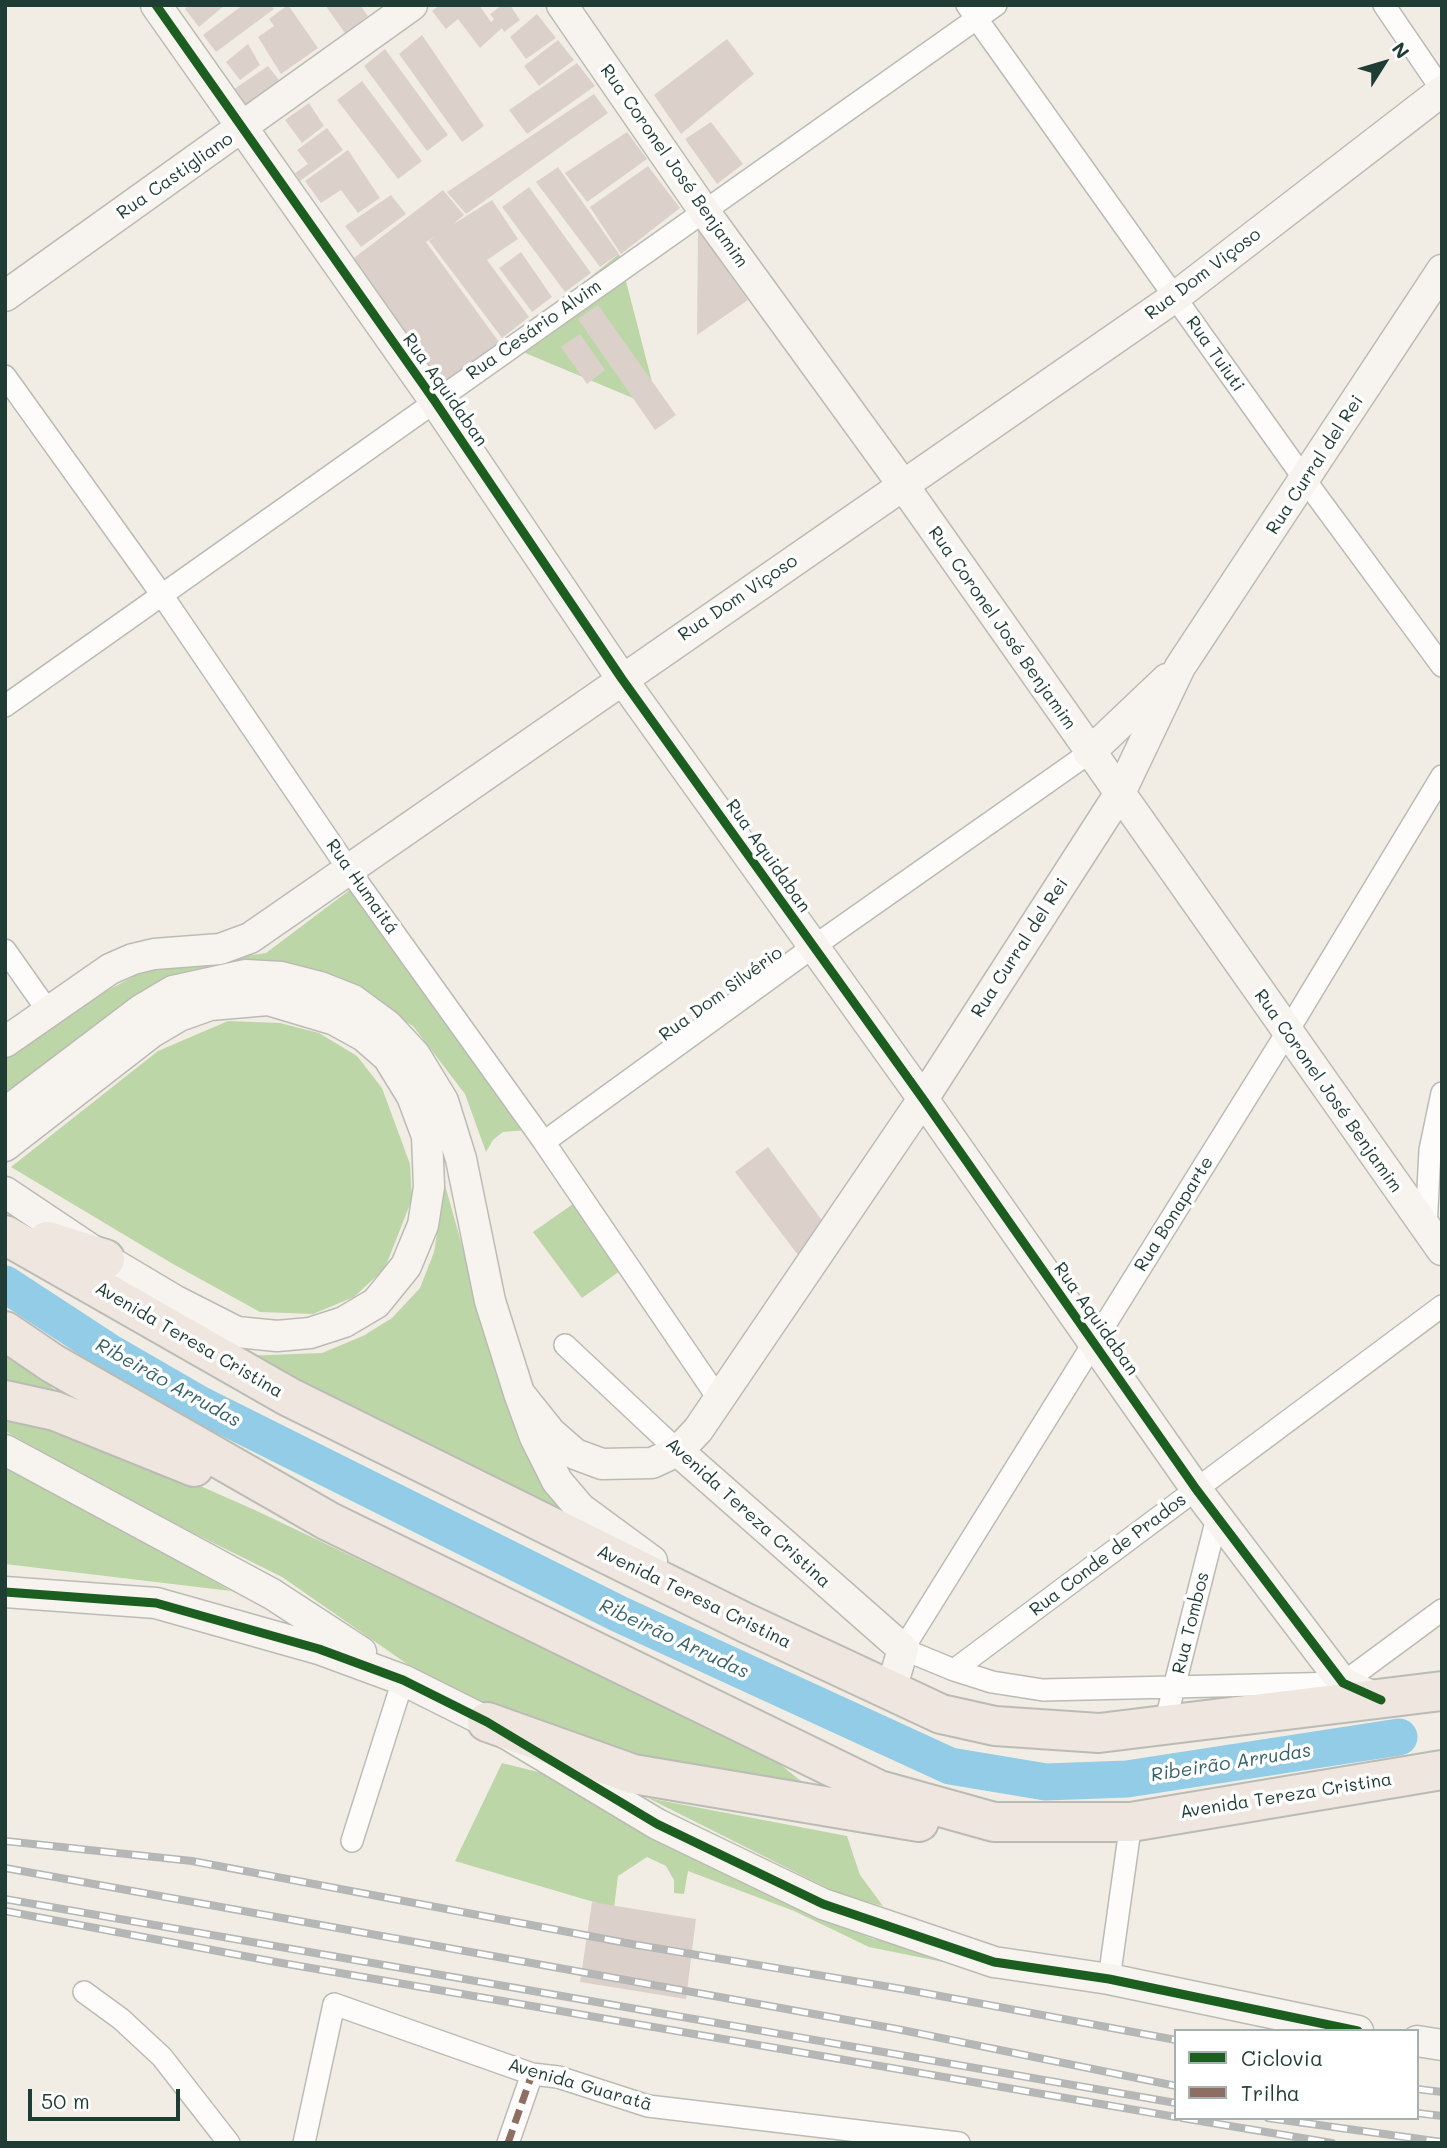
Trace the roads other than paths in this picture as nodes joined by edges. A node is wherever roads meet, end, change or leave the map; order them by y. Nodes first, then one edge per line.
1 (156, 5) edge
2 (412, 5) edge
3 (562, 5) edge
4 (996, 5) edge
5 (1384, 5) edge
6 (972, 12) edge
7 (1442, 91) edge
8 (242, 128) junction
9 (704, 211) junction
10 (1442, 270) edge
11 (5, 296) edge
12 (1175, 297) junction
13 (5, 376) edge
14 (434, 400) junction
15 (1305, 480) junction
16 (903, 485) junction
17 (162, 595) junction
18 (1442, 666) edge
19 (1181, 667) junction
20 (622, 678) junction
21 (5, 706) edge
22 (1089, 753) junction
23 (1442, 776) edge
24 (1120, 793) junction
25 (349, 870) junction
26 (813, 947) junction
27 (5, 950) edge
28 (48, 1011) junction
29 (1286, 1034) junction
30 (5, 1042) edge
31 (74, 1075) junction
32 (1442, 1093) edge
33 (923, 1099) junction
34 (5, 1113) edge
35 (544, 1142) junction
36 (5, 1146) edge
37 (5, 1192) edge
38 (5, 1228) edge
39 (5, 1236) edge
40 (1434, 1239) edge
41 (105, 1259) junction
42 (1442, 1306) edge
43 (5, 1331) edge
44 (1094, 1344) junction
45 (565, 1345) dead end
46 (519, 1393) junction
47 (718, 1398) junction
48 (5, 1401) edge
49 (5, 1450) edge
50 (678, 1451) junction
51 (1196, 1489) junction
52 (1217, 1518) junction
53 (328, 1521) junction
54 (5, 1592) edge
55 (1442, 1610) edge
56 (746, 1623) junction
57 (902, 1649) junction
58 (954, 1670) junction
59 (403, 1679) junction
60 (1343, 1683) junction
61 (1175, 1688) junction
62 (891, 1690) junction
63 (1442, 1691) edge
64 (1381, 1700) junction
65 (488, 1722) junction
66 (745, 1726) junction
67 (1164, 1727) junction
68 (1442, 1770) edge
69 (862, 1813) junction
70 (994, 1822) junction
71 (1131, 1822) junction
72 (352, 1841) dead end
73 (1109, 1979) junction
74 (84, 1992) dead end
75 (1348, 2029) edge
76 (1419, 2041) edge
77 (1442, 2045) edge
78 (532, 2074) junction
79 (229, 2143) edge
80 (304, 2143) edge
81 (508, 2143) edge
82 (959, 2143) edge

1 - 8 street, Rua Aquidaban
2 - 8 street, Rua Castigliano
3 - 9 street, Rua Coronel José Benjamim
4 - 6 street, Rua Cesário Alvim
5 - 7 street
6 - 9 street, Rua Cesário Alvim
6 - 12 street, Rua Tuiuti
7 - 12 street, Rua Dom Viçoso
8 - 11 street, Rua Castigliano
8 - 14 street, Rua Aquidaban
9 - 14 street, Rua Cesário Alvim
9 - 16 street, Rua Coronel José Benjamim
10 - 15 street, Rua Curral del Rei
12 - 15 street, Rua Tuiuti
12 - 16 street, Rua Dom Viçoso
13 - 17 street, Rua Humaitá
14 - 17 street, Rua Cesário Alvim
14 - 20 street, Rua Aquidaban
15 - 18 street, Rua Tuiuti
15 - 19 street, Rua Curral del Rei
16 - 20 street, Rua Dom Viçoso
16 - 22 street, Rua Coronel José Benjamim
17 - 21 street, Rua Cesário Alvim
17 - 25 street, Rua Humaitá
19 - 22 street, Rua Dom Silvério
19 - 24 street, Rua Curral del Rei
20 - 25 street, Rua Dom Viçoso
20 - 26 street, Rua Aquidaban
22 - 24 street, Rua Coronel José Benjamim
22 - 26 street, Rua Dom Silvério
23 - 29 street, Rua Bonaparte
24 - 29 street, Rua Coronel José Benjamim
24 - 33 street, Rua Curral del Rei
25 - 28 street, Rua Dom Viçoso
25 - 35 street, Rua Humaitá
26 - 33 street, Rua Aquidaban
26 - 35 street, Rua Dom Silvério
27 - 28 street
28 - 30 street, Rua Dom Viçoso
29 - 40 street, Rua Coronel José Benjamim
29 - 44 street, Rua Bonaparte
31 - 34 street
31 - 36 street
31 - 41 street
31 - 46 street
32 - 40 street
33 - 44 street, Rua Aquidaban
33 - 47 street, Rua Curral del Rei
35 - 47 street, Rua Humaitá
37 - 41 street
38 - 41 highway
39 - 56 highway, Avenida Teresa Cristina
42 - 51 street, Rua Conde de Prados
43 - 53 highway
44 - 51 street, Rua Aquidaban
44 - 57 street, Rua Bonaparte
45 - 50 street, Avenida Tereza Cristina
46 - 50 street, Rua Curral del Rei
46 - 56 street
47 - 50 street, Rua Curral del Rei
48 - 53 highway
49 - 59 street
50 - 57 street, Avenida Tereza Cristina
51 - 52 street, Rua Aquidaban
51 - 58 street, Rua Conde de Prados
52 - 60 street, Rua Aquidaban
52 - 61 street, Rua Tombos
53 - 66 highway
54 - 59 street
55 - 60 street
56 - 62 highway, Avenida Teresa Cristina
57 - 58 street
57 - 62 street
58 - 61 street
59 - 65 street
59 - 72 street
60 - 61 street
60 - 64 street, Rua Aquidaban
61 - 67 street, Rua Tombos
62 - 67 highway, Avenida Teresa Cristina
63 - 64 highway, Avenida Teresa Cristina
64 - 67 highway, Avenida Teresa Cristina
65 - 69 highway
65 - 73 street
66 - 69 highway
66 - 70 highway
68 - 71 highway, Avenida Tereza Cristina
69 - 70 highway
70 - 71 highway
71 - 73 street
73 - 75 street
74 - 79 street
76 - 77 street
78 - 80 street, Avenida Guaratã
78 - 81 street
78 - 82 street, Avenida Guaratã

